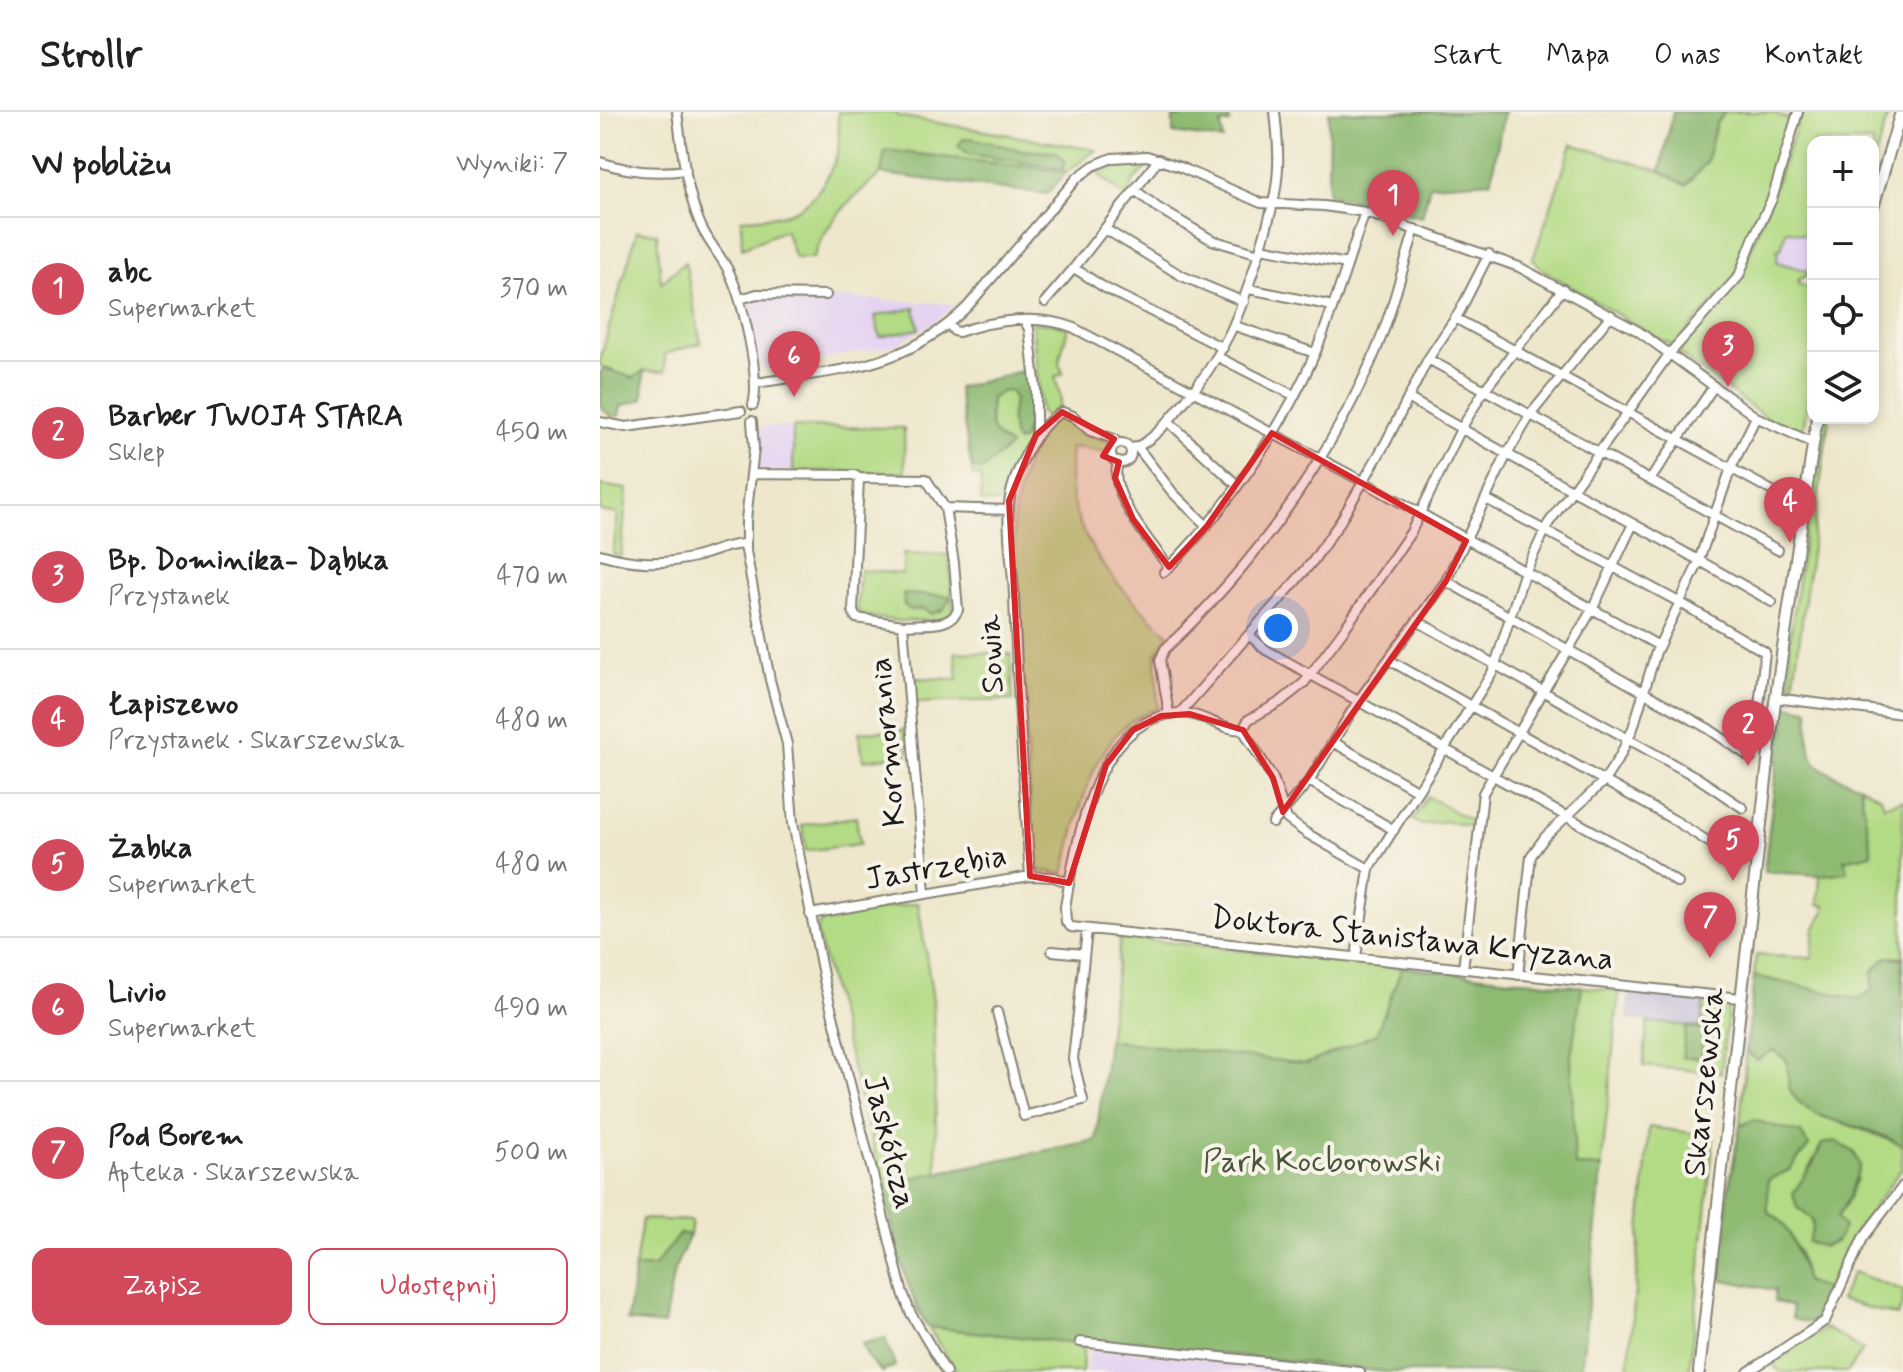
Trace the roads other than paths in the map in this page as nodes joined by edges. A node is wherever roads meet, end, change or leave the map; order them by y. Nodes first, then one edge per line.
1 (677, 112) edge
2 (1275, 112) edge
3 (1798, 112) edge
4 (1901, 112) edge
5 (1159, 159) junction
6 (600, 162) edge
7 (686, 170) junction
8 (1879, 187) edge
9 (1135, 190) junction
10 (1273, 205) junction
11 (1365, 212) junction
12 (1105, 229) junction
13 (1415, 229) junction
14 (1260, 251) junction
15 (1489, 254) junction
16 (1347, 264) junction
17 (1074, 268) junction
18 (1249, 289) junction
19 (1563, 289) junction
20 (826, 295) dead end
21 (740, 299) junction
22 (1045, 302) dead end
23 (1244, 302) junction
24 (1333, 306) junction
25 (1611, 315) junction
26 (1455, 318) junction
27 (1024, 320) junction
28 (949, 324) junction
29 (1235, 326) junction
30 (1514, 350) junction
31 (1221, 352) junction
32 (1315, 353) junction
33 (1670, 353) junction
34 (1428, 359) junction
35 (1561, 376) junction
36 (757, 383) junction
37 (1714, 386) junction
38 (1485, 389) junction
39 (1194, 391) junction
40 (1293, 395) junction
41 (1408, 398) junction
42 (753, 405) junction
43 (741, 411) junction
44 (1628, 412) junction
45 (1531, 414) junction
46 (1756, 417) junction
47 (752, 421) junction
48 (1168, 421) junction
49 (600, 422) edge
50 (1816, 424) edge
51 (1461, 429) junction
52 (1272, 433) junction
53 (1036, 435) junction
54 (1678, 440) junction
55 (1813, 443) junction
56 (1116, 444) junction
57 (1134, 448) junction
58 (1599, 451) junction
59 (1506, 456) junction
60 (1319, 458) junction
61 (1119, 462) junction
62 (1731, 468) junction
63 (752, 474) junction
64 (859, 478) junction
65 (1650, 480) junction
66 (1364, 482) junction
67 (1237, 485) junction
68 (1572, 490) junction
69 (1486, 499) junction
70 (1789, 500) dead end
71 (945, 508) junction
72 (1009, 510) junction
73 (1421, 514) junction
74 (1716, 515) junction
75 (1633, 524) junction
76 (1207, 526) junction
77 (1545, 529) junction
78 (1466, 541) junction
79 (745, 544) junction
80 (1778, 550) dead end
81 (600, 554) edge
82 (1700, 560) junction
83 (1613, 567) junction
84 (1525, 572) junction
85 (1446, 581) junction
86 (1679, 602) junction
87 (1772, 602) dead end
88 (1593, 608) junction
89 (1510, 618) junction
90 (1417, 621) junction
91 (903, 625) junction
92 (1249, 635) junction
93 (1659, 646) junction
94 (1568, 650) junction
95 (1389, 660) junction
96 (1496, 665) junction
97 (1310, 675) junction
98 (1544, 691) junction
99 (1644, 692) junction
100 (1775, 698) junction
101 (1358, 701) junction
102 (1471, 706) junction
103 (1759, 706) dead end
104 (1180, 713) junction
105 (1169, 714) junction
106 (1903, 714) edge
107 (1243, 730) junction
108 (1519, 733) junction
109 (1629, 739) junction
110 (1333, 742) junction
111 (1444, 749) junction
112 (1751, 758) dead end
113 (1493, 775) junction
114 (1309, 781) junction
115 (1604, 781) junction
116 (1418, 791) junction
117 (1743, 808) dead end
118 (1283, 812) junction
119 (1566, 817) junction
120 (1273, 823) dead end
121 (1394, 830) junction
122 (1739, 861) dead end
123 (1369, 869) junction
124 (1030, 876) junction
125 (1069, 883) junction
126 (1678, 883) dead end
127 (925, 893) junction
128 (810, 914) junction
129 (1083, 930) junction
130 (1052, 951) dead end
131 (1084, 954) junction
132 (1356, 957) junction
133 (1463, 969) junction
134 (1518, 975) junction
135 (1740, 998) junction
136 (997, 1012) dead end
137 (1903, 1186) edge
138 (1080, 1342) dead end
139 (946, 1372) edge
140 (1360, 1372) edge
141 (1699, 1372) edge
142 (1748, 1372) edge

1 - 7 street
2 - 10 street
3 - 33 street
4 - 8 main road
5 - 9 street
5 - 10 street
5 - 28 street
6 - 7 street
7 - 21 street
9 - 12 street
9 - 14 street
10 - 11 street
10 - 14 street
11 - 13 street
11 - 16 street
12 - 17 street
12 - 23 street
13 - 15 street
13 - 60 street
14 - 16 street
14 - 18 street
15 - 19 street
15 - 26 street
16 - 24 street
17 - 22 street
17 - 31 street
18 - 23 street
18 - 24 street
19 - 25 street
19 - 30 street
20 - 21 street
21 - 36 street
23 - 29 street
24 - 32 street
25 - 33 street
25 - 35 street
26 - 30 street
26 - 34 street
27 - 28 street
27 - 39 street
27 - 53 street, Sowia
28 - 36 street
29 - 31 street
29 - 32 street
30 - 35 street
30 - 38 street
31 - 39 street
31 - 40 street
32 - 40 street
33 - 37 street
33 - 44 street
34 - 38 street
34 - 41 street
35 - 44 street
35 - 45 street
36 - 42 street
37 - 46 street
37 - 54 street
38 - 45 street
38 - 51 street
39 - 48 street
39 - 52 street
40 - 52 street
41 - 51 street
41 - 66 street
42 - 43 street
42 - 47 street
43 - 47 street
43 - 49 street
44 - 54 street
44 - 58 street
45 - 58 street
45 - 59 street
46 - 55 street
46 - 62 street
47 - 63 street, Jaskółcza
48 - 57 street
48 - 67 street
50 - 55 main road, Skarszewska
51 - 59 street
51 - 73 street
52 - 60 street
52 - 67 street
53 - 56 street
53 - 72 street, Sowia
54 - 62 street
54 - 65 street
55 - 100 main road, Skarszewska
56 - 57 street
56 - 61 street
57 - 61 street
57 - 76 street
58 - 65 street
58 - 68 street
59 - 68 street
59 - 69 street
60 - 66 street
60 - 105 street
61 - 76 street
62 - 70 street
62 - 74 street
63 - 64 street
63 - 79 street, Jaskółcza
64 - 71 street
64 - 91 street
65 - 74 street
66 - 73 street
66 - 92 street
67 - 76 street
68 - 75 street
68 - 77 street
69 - 77 street
69 - 78 street
71 - 72 street
71 - 91 street, Kormorania
72 - 124 street, Sowia
73 - 78 street
73 - 97 street
74 - 80 street
74 - 82 street
75 - 82 street
75 - 83 street
77 - 83 street
77 - 84 street
78 - 84 street
78 - 85 street
79 - 81 street
79 - 128 street, Jaskółcza
82 - 86 street
82 - 87 street
83 - 86 street
83 - 88 street
84 - 88 street
84 - 89 street
85 - 89 street
85 - 90 street
86 - 93 street
86 - 103 street
88 - 93 street
88 - 94 street
89 - 94 street
89 - 96 street
90 - 95 street
90 - 96 street
91 - 127 street, Kormorania
92 - 97 street
92 - 104 street
93 - 99 street
94 - 98 street
94 - 99 street
95 - 101 street
95 - 102 street
96 - 98 street
96 - 102 street
97 - 101 street
97 - 107 street
98 - 108 street
98 - 109 street
99 - 109 street
99 - 112 street
100 - 106 street
100 - 135 main road, Skarszewska
101 - 110 street
101 - 111 street
102 - 108 street
102 - 111 street
104 - 105 street
104 - 107 street
105 - 125 street
107 - 118 street
108 - 113 street
108 - 115 street
109 - 115 street
109 - 117 street
110 - 114 street
110 - 116 street
111 - 113 street
111 - 116 street
113 - 119 street
113 - 133 street
114 - 118 street
114 - 121 street
115 - 119 street
115 - 122 street
116 - 121 street
118 - 120 street
118 - 123 street
119 - 126 street
119 - 134 street
121 - 123 street
123 - 132 street
124 - 125 street, Jastrzębia
124 - 127 street, Jastrzębia
125 - 129 street
127 - 128 street, Jastrzębia
128 - 139 street, Jaskółcza
129 - 131 street
129 - 132 street, Doktora Stanisława Kryzana
130 - 131 street
131 - 136 street
132 - 133 street, Doktora Stanisława Kryzana
133 - 134 street, Doktora Stanisława Kryzana
134 - 135 street, Doktora Stanisława Kryzana
135 - 141 main road, Skarszewska
137 - 142 street
138 - 140 street

